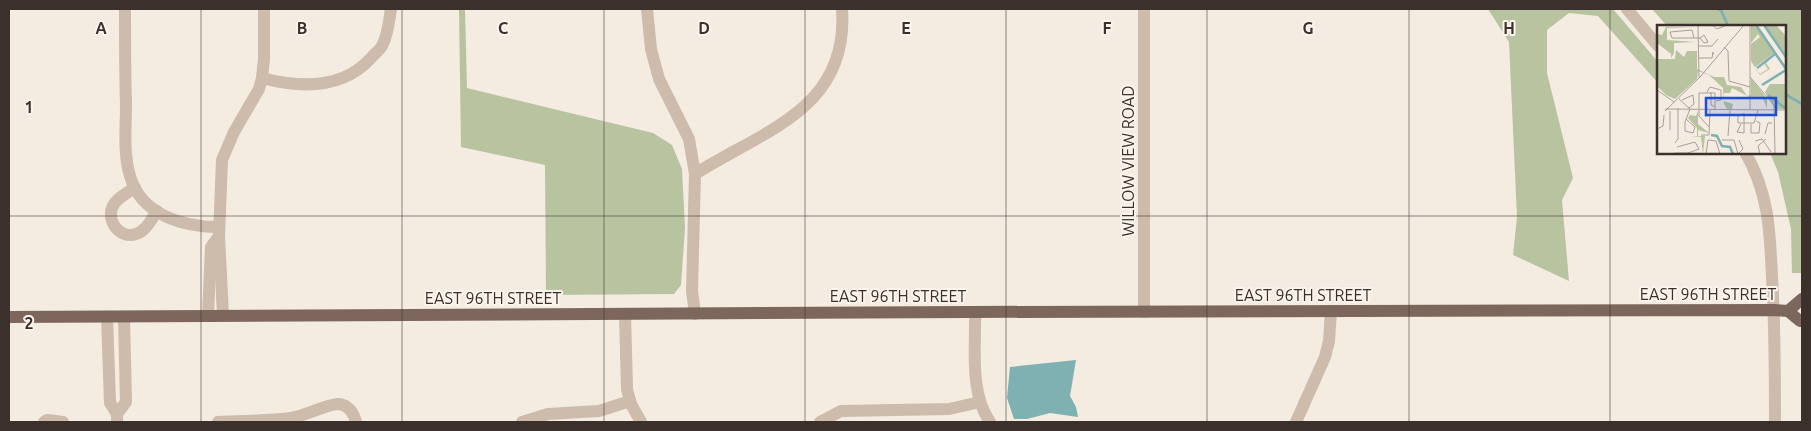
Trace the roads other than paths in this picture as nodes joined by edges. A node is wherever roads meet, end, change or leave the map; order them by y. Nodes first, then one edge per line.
1 (125, 9) edge
2 (264, 9) edge
3 (391, 9) edge
4 (647, 9) edge
5 (842, 9) edge
6 (1144, 9) edge
7 (1627, 9) edge
8 (1657, 45) edge
9 (262, 78) junction
10 (1746, 154) edge
11 (695, 174) junction
12 (135, 188) junction
13 (157, 212) junction
14 (219, 232) junction
15 (1802, 299) edge
16 (1774, 310) junction
17 (1788, 311) junction
18 (975, 312) junction
19 (1144, 312) junction
20 (1331, 312) junction
21 (625, 314) junction
22 (695, 314) junction
23 (208, 315) junction
24 (223, 315) junction
25 (107, 316) junction
26 (124, 316) junction
27 (9, 317) edge
28 (1802, 321) edge
29 (630, 401) junction
30 (980, 402) junction
31 (117, 418) edge
32 (823, 420) edge
33 (44, 422) edge
34 (63, 422) edge
35 (218, 422) edge
36 (356, 422) edge
37 (522, 422) edge
38 (641, 422) edge
39 (990, 422) edge
40 (1296, 422) edge
41 (1775, 422) edge

1 - 12 street
2 - 9 street
3 - 9 street
4 - 11 street
5 - 11 street
6 - 19 street, WILLOW VIEW ROAD
7 - 8 street
9 - 14 street
10 - 16 street
11 - 22 street
12 - 13 street
12 - 13 street
13 - 14 street
14 - 23 street
14 - 24 street
15 - 17 main road, EAST 96TH STREET
16 - 17 main road, EAST 96TH STREET
16 - 20 main road, EAST 96TH STREET
16 - 41 street
17 - 28 main road, EAST 96TH STREET
18 - 19 main road, EAST 96TH STREET
18 - 22 main road, EAST 96TH STREET
18 - 30 street
19 - 20 main road, EAST 96TH STREET
20 - 40 street
21 - 22 main road, EAST 96TH STREET
21 - 24 main road, EAST 96TH STREET
21 - 29 street
23 - 24 main road, EAST 96TH STREET
23 - 26 main road, EAST 96TH STREET
25 - 26 main road, EAST 96TH STREET
25 - 27 main road, EAST 96TH STREET
25 - 31 street
26 - 31 street
29 - 37 street
29 - 38 street
30 - 32 street
30 - 39 street
33 - 34 street
35 - 36 street

